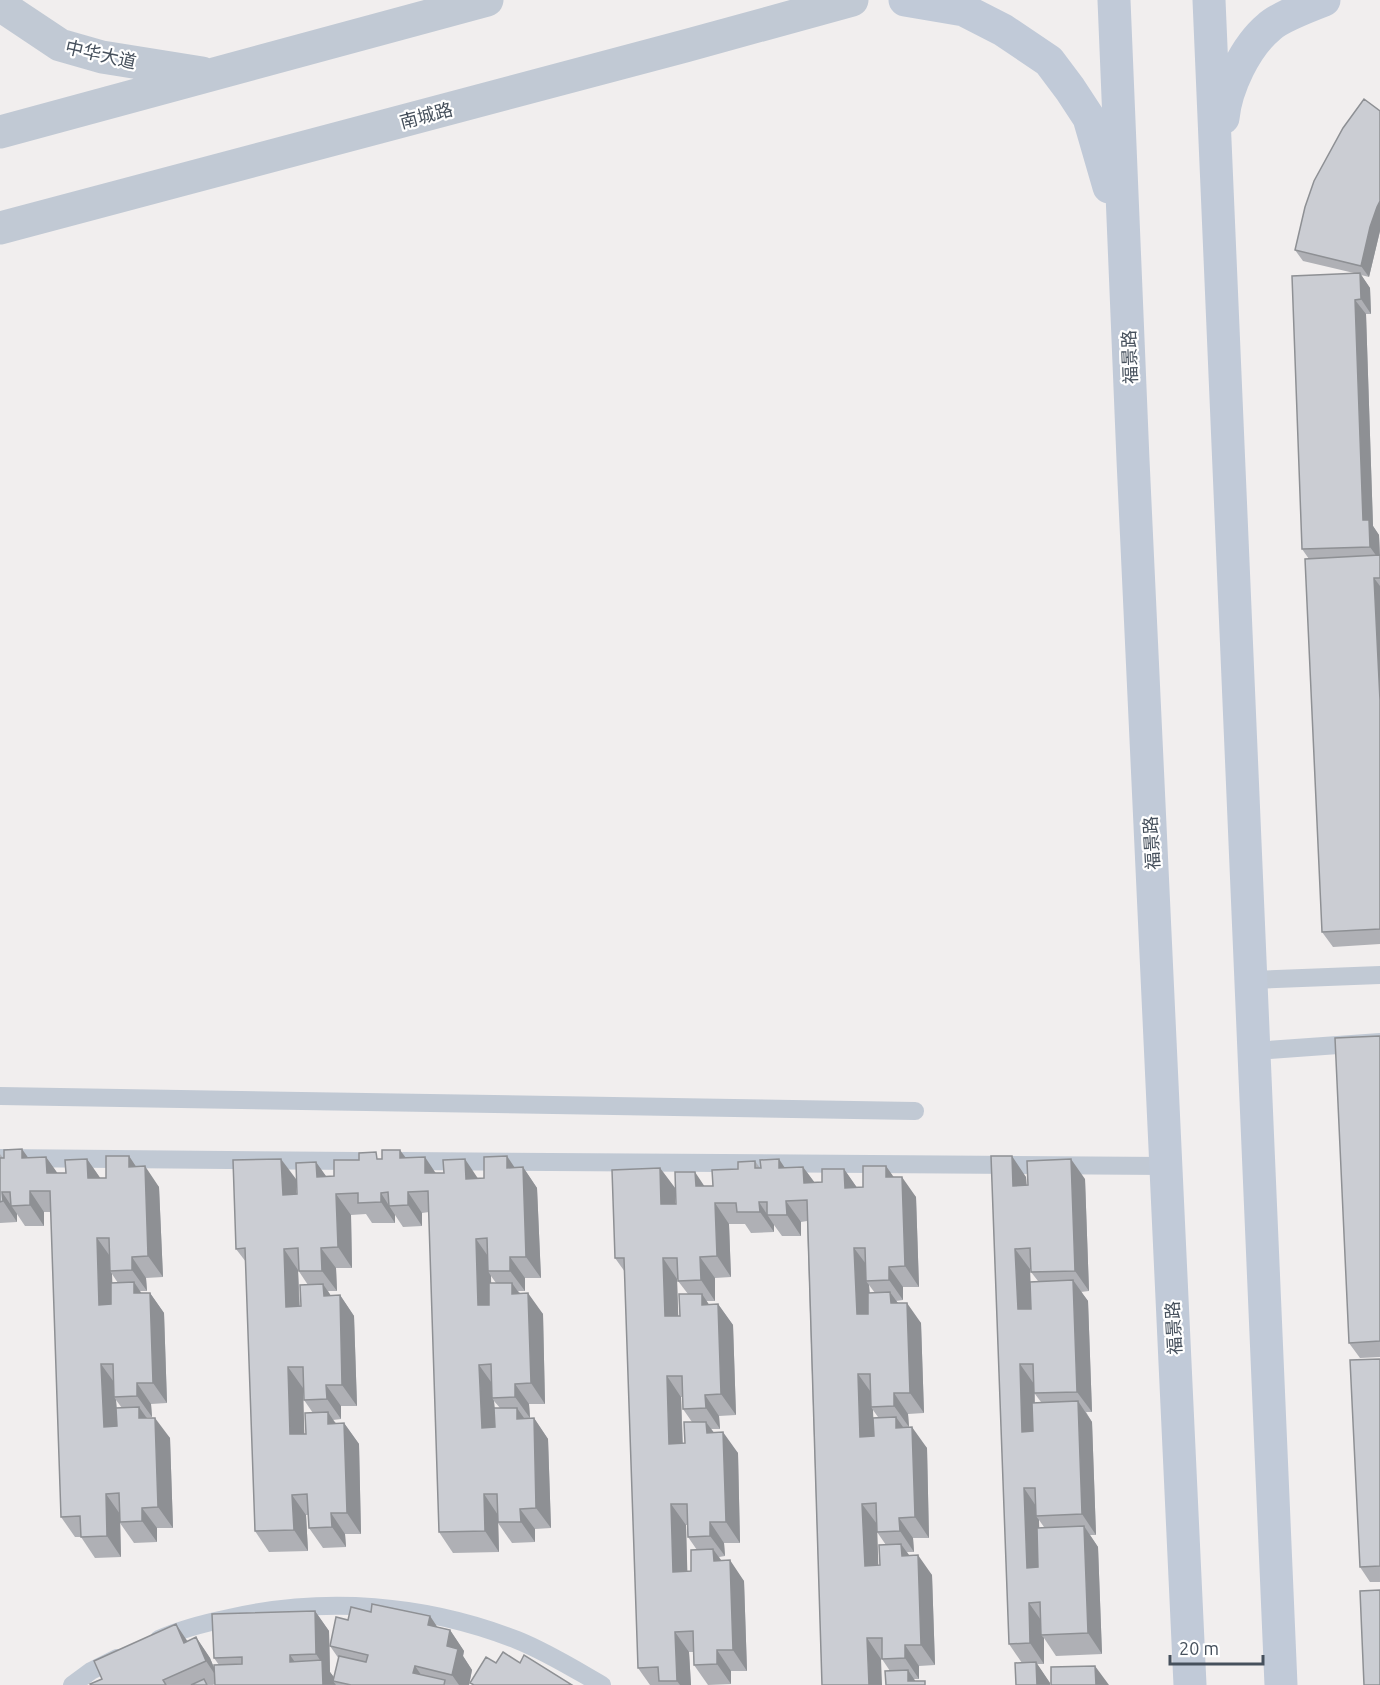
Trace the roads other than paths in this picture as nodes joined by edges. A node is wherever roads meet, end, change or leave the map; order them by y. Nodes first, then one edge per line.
1 (487, 0) edge
2 (852, 0) edge
3 (905, 0) edge
4 (1114, 0) edge
5 (1209, 0) edge
6 (1324, 0) edge
7 (0, 5) edge
8 (212, 75) junction
9 (0, 132) edge
10 (1217, 192) junction
11 (0, 228) edge
12 (1124, 241) junction
13 (1380, 975) edge
14 (1251, 980) junction
15 (1380, 1042) edge
16 (1254, 1051) junction
17 (0, 1096) edge
18 (915, 1111) dead end
19 (0, 1158) edge
20 (1166, 1167) junction
21 (72, 1685) edge
22 (602, 1685) edge
23 (1190, 1685) edge
24 (1281, 1685) edge

1 - 8 street
2 - 11 street, 南城路
3 - 12 main road
4 - 12 main road, 福景路
5 - 10 main road
6 - 10 main road
7 - 8 street, 中华大道
8 - 9 street
10 - 14 main road
12 - 20 main road, 福景路
13 - 14 lane
14 - 16 main road
15 - 16 lane
16 - 24 main road
17 - 18 lane
19 - 20 lane
20 - 23 main road, 福景路
21 - 22 lane

